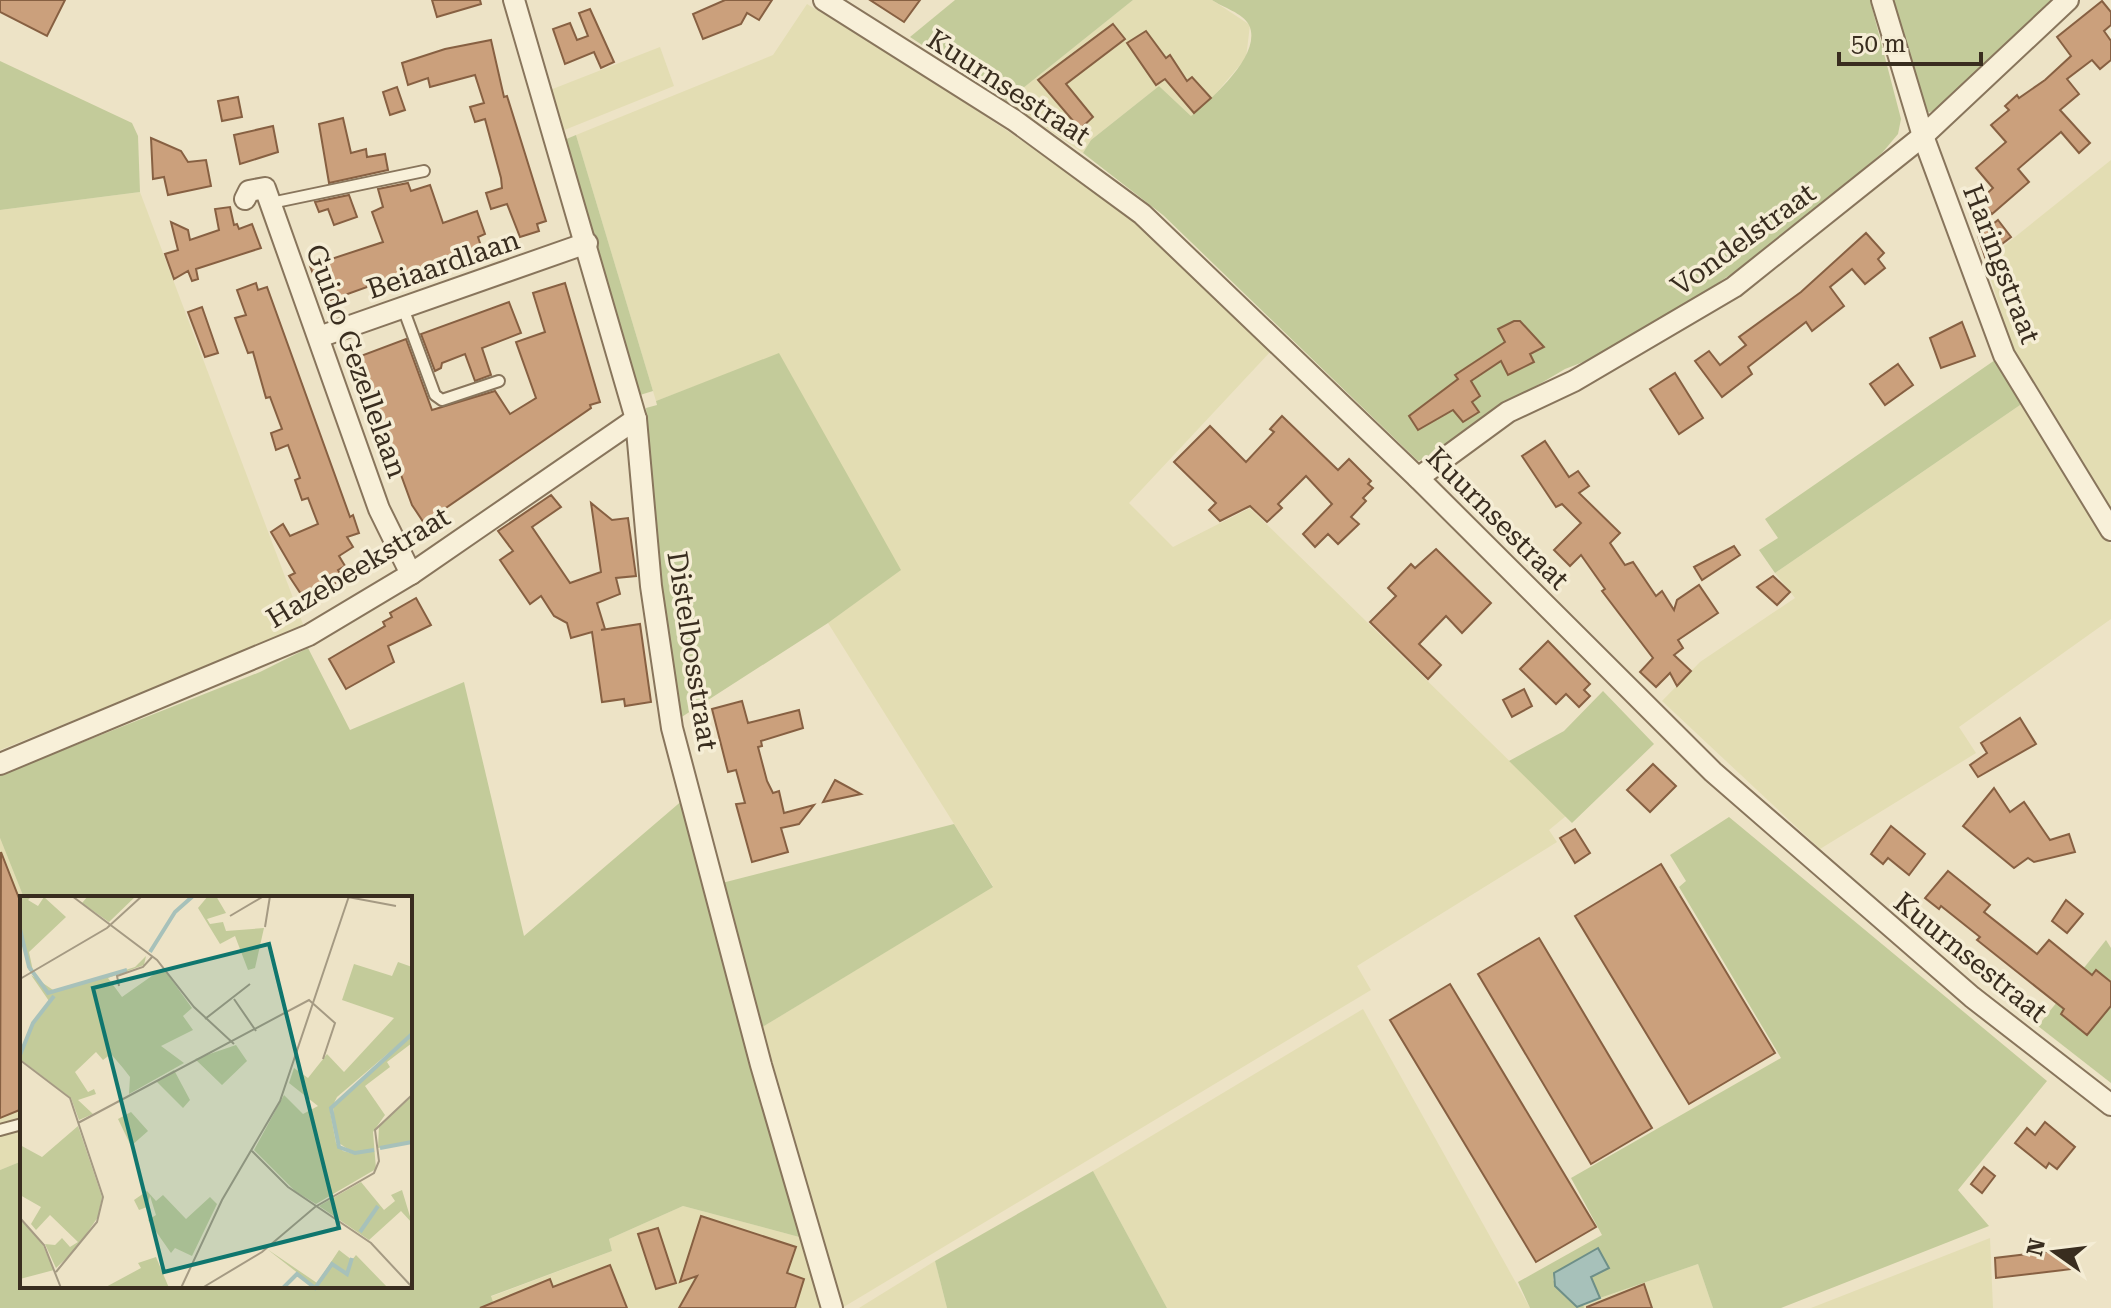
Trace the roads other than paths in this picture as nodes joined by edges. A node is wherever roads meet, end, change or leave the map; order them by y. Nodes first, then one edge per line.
1 (514, 0) edge
2 (824, 0) edge
3 (1882, 0) edge
4 (2068, 0) edge
5 (1923, 136) junction
6 (424, 171) dead end
7 (245, 199) dead end
8 (271, 203) junction
9 (587, 243) junction
10 (403, 308) junction
11 (319, 337) junction
12 (499, 381) dead end
13 (636, 419) junction
14 (1418, 478) junction
15 (2111, 530) edge
16 (411, 574) junction
17 (0, 764) edge
18 (2111, 1105) edge
19 (20, 1125) edge
20 (0, 1130) edge
21 (832, 1308) edge

1 - 9 street, Distelbosstraat
2 - 14 street, Kuurnsestraat
3 - 5 street, Haringstraat
4 - 5 street, Vondelstraat
5 - 14 street, Vondelstraat
5 - 15 street, Haringstraat
6 - 8 lane
7 - 8 street
8 - 11 street, Guido Gezellelaan
9 - 10 street, Beiaardlaan
9 - 13 street, Distelbosstraat
10 - 11 street, Beiaardlaan
10 - 12 lane
11 - 16 street, Guido Gezellelaan
13 - 16 street, Hazebeekstraat
13 - 21 street, Distelbosstraat
14 - 18 street, Kuurnsestraat
16 - 17 street, Hazebeekstraat
19 - 20 lane

